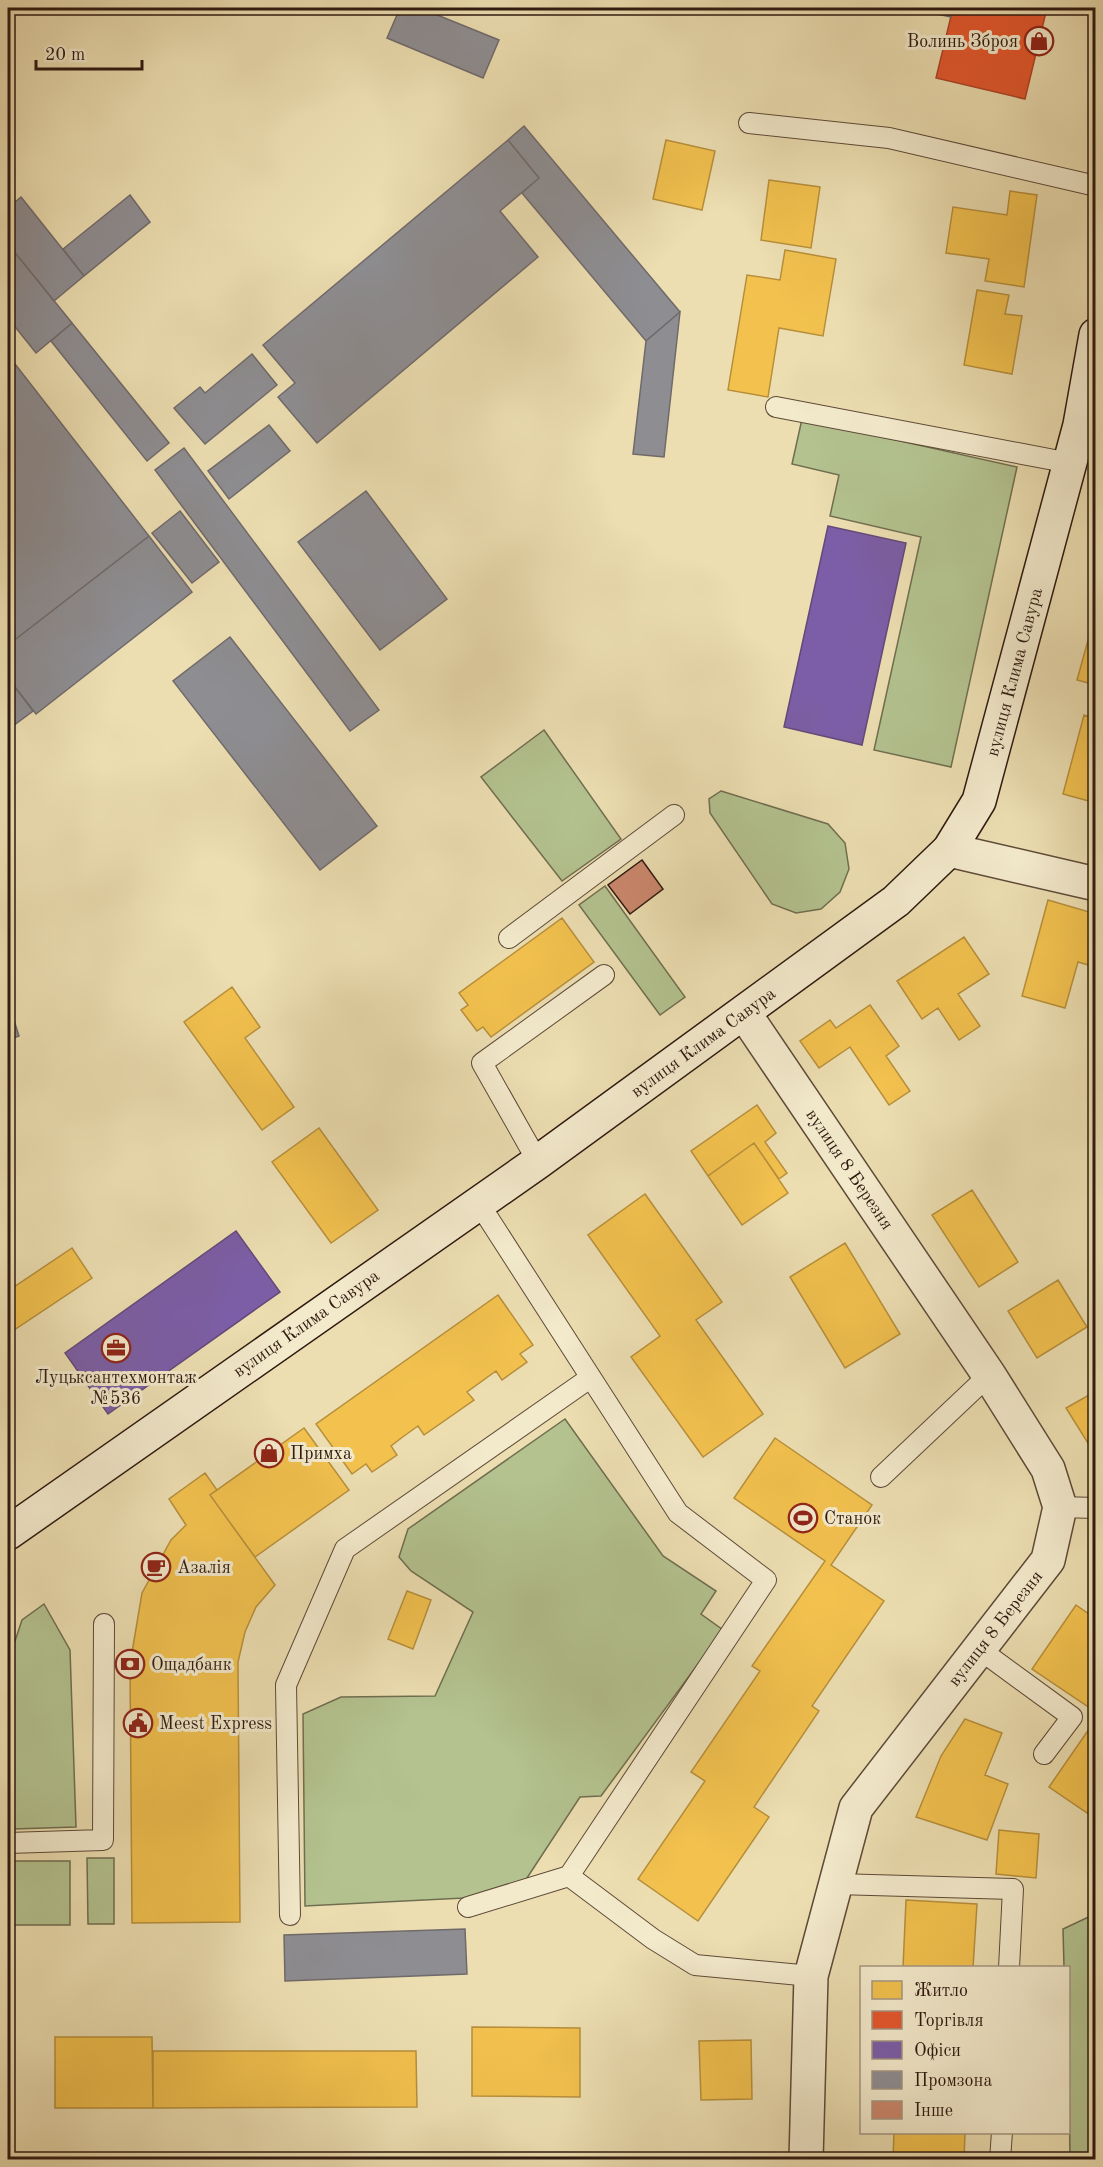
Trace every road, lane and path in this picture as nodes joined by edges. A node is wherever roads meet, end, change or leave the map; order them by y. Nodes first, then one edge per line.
1 (749, 123) dead end
2 (1095, 186) edge
3 (1095, 335) edge
4 (776, 407) dead end
5 (1070, 463) junction
6 (674, 815) dead end
7 (949, 850) junction
8 (1095, 884) edge
9 (509, 938) dead end
10 (604, 975) dead end
11 (744, 1013) junction
12 (538, 1162) junction
13 (478, 1202) junction
14 (989, 1375) junction
15 (590, 1378) junction
16 (881, 1477) dead end
17 (1060, 1507) junction
18 (1095, 1508) edge
19 (8, 1533) edge
20 (104, 1624) dead end
21 (979, 1649) junction
22 (1044, 1754) dead end
23 (8, 1843) edge
24 (569, 1876) junction
25 (836, 1884) junction
26 (468, 1907) dead end
27 (290, 1915) dead end
28 (1009, 1966) edge
29 (811, 1976) junction
30 (1002, 2134) edge
31 (806, 2160) edge
32 (1000, 2160) edge

1 - 2 lane
3 - 5 street, вулиця Клима Савура
4 - 5 lane
5 - 7 street, вулиця Клима Савура
6 - 9 lane
7 - 8 street
7 - 11 street, вулиця Клима Савура
10 - 12 lane
11 - 12 street, вулиця Клима Савура
11 - 14 street, вулиця 8 Березня
12 - 13 street, вулиця Клима Савура
13 - 15 lane
13 - 19 street, вулиця Клима Савура
14 - 16 lane
14 - 17 street, вулиця 8 Березня
15 - 24 lane
15 - 27 lane
17 - 18 lane
17 - 21 street, вулиця 8 Березня
20 - 23 lane
21 - 22 lane
21 - 25 street, вулиця 8 Березня
24 - 26 lane
24 - 29 lane
25 - 28 lane
25 - 29 street, вулиця 8 Березня
29 - 31 street, вулиця 8 Березня
30 - 32 lane

